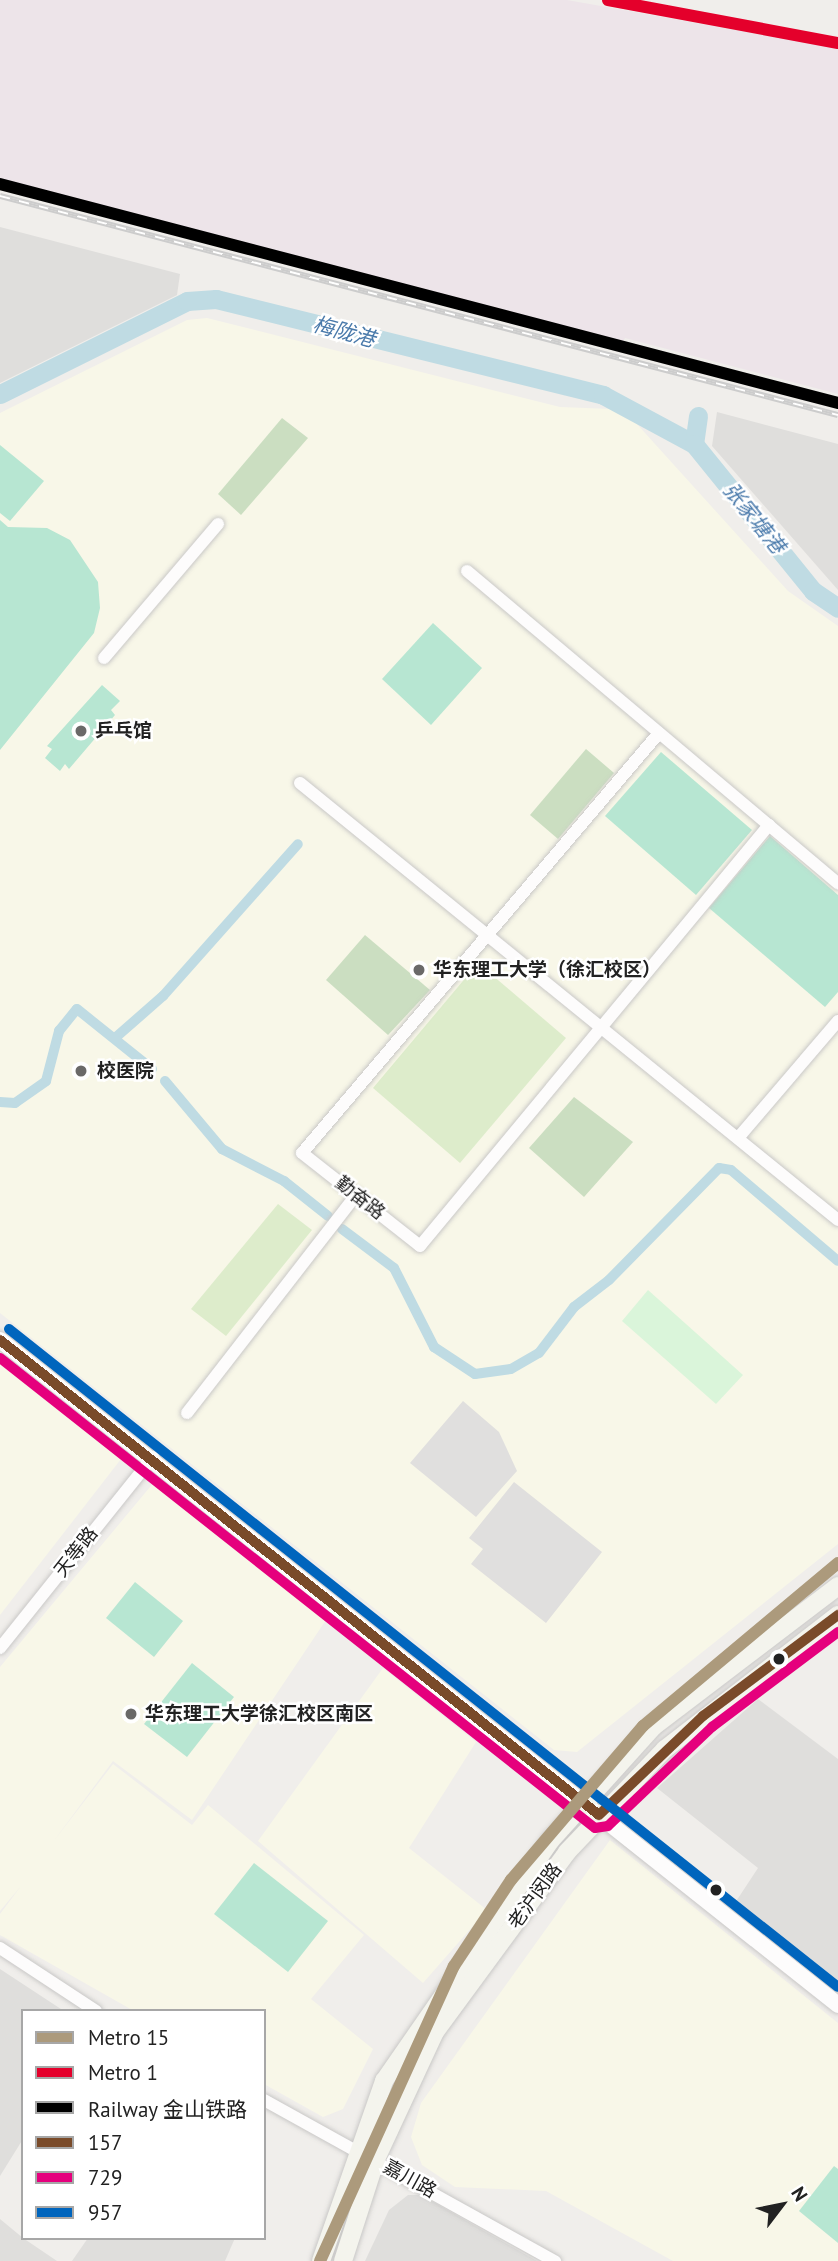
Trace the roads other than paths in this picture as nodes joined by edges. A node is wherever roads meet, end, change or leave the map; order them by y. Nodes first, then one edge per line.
1 (218, 524) dead end
2 (467, 571) dead end
3 (104, 658) dead end
4 (659, 733) junction
5 (300, 783) dead end
6 (769, 825) junction
7 (838, 883) edge
8 (485, 933) junction
9 (838, 1021) edge
10 (601, 1027) junction
11 (738, 1138) junction
12 (357, 1194) junction
13 (838, 1220) edge
14 (0, 1340) edge
15 (187, 1413) dead end
16 (153, 1457) junction
17 (838, 1586) edge
18 (838, 1615) edge
19 (0, 1648) edge
20 (583, 1802) junction
21 (599, 1815) junction
22 (0, 1948) edge
23 (838, 2005) edge
24 (93, 2009) edge
25 (266, 2101) edge
26 (357, 2149) junction
27 (376, 2159) junction
28 (321, 2261) edge
29 (343, 2261) edge
30 (555, 2261) edge

1 - 3 street
2 - 4 street
4 - 6 street
4 - 8 street, 勤奋路
5 - 8 street
6 - 7 street
6 - 10 street, 勤奋路
8 - 10 street
8 - 12 street, 勤奋路
9 - 11 street
10 - 11 street
10 - 12 street, 勤奋路
11 - 13 street
12 - 15 street
14 - 16 street
16 - 19 street, 天等路
16 - 20 street
17 - 20 main road, 老沪闵路
18 - 21 main road, 老沪闵路
20 - 21 street
20 - 26 main road, 老沪闵路
21 - 23 street
21 - 27 main road, 老沪闵路
22 - 24 street
25 - 26 street, 嘉川路
26 - 27 street, 嘉川路
26 - 28 main road, 老沪闵路
27 - 29 main road, 老沪闵路
27 - 30 street, 嘉川路

